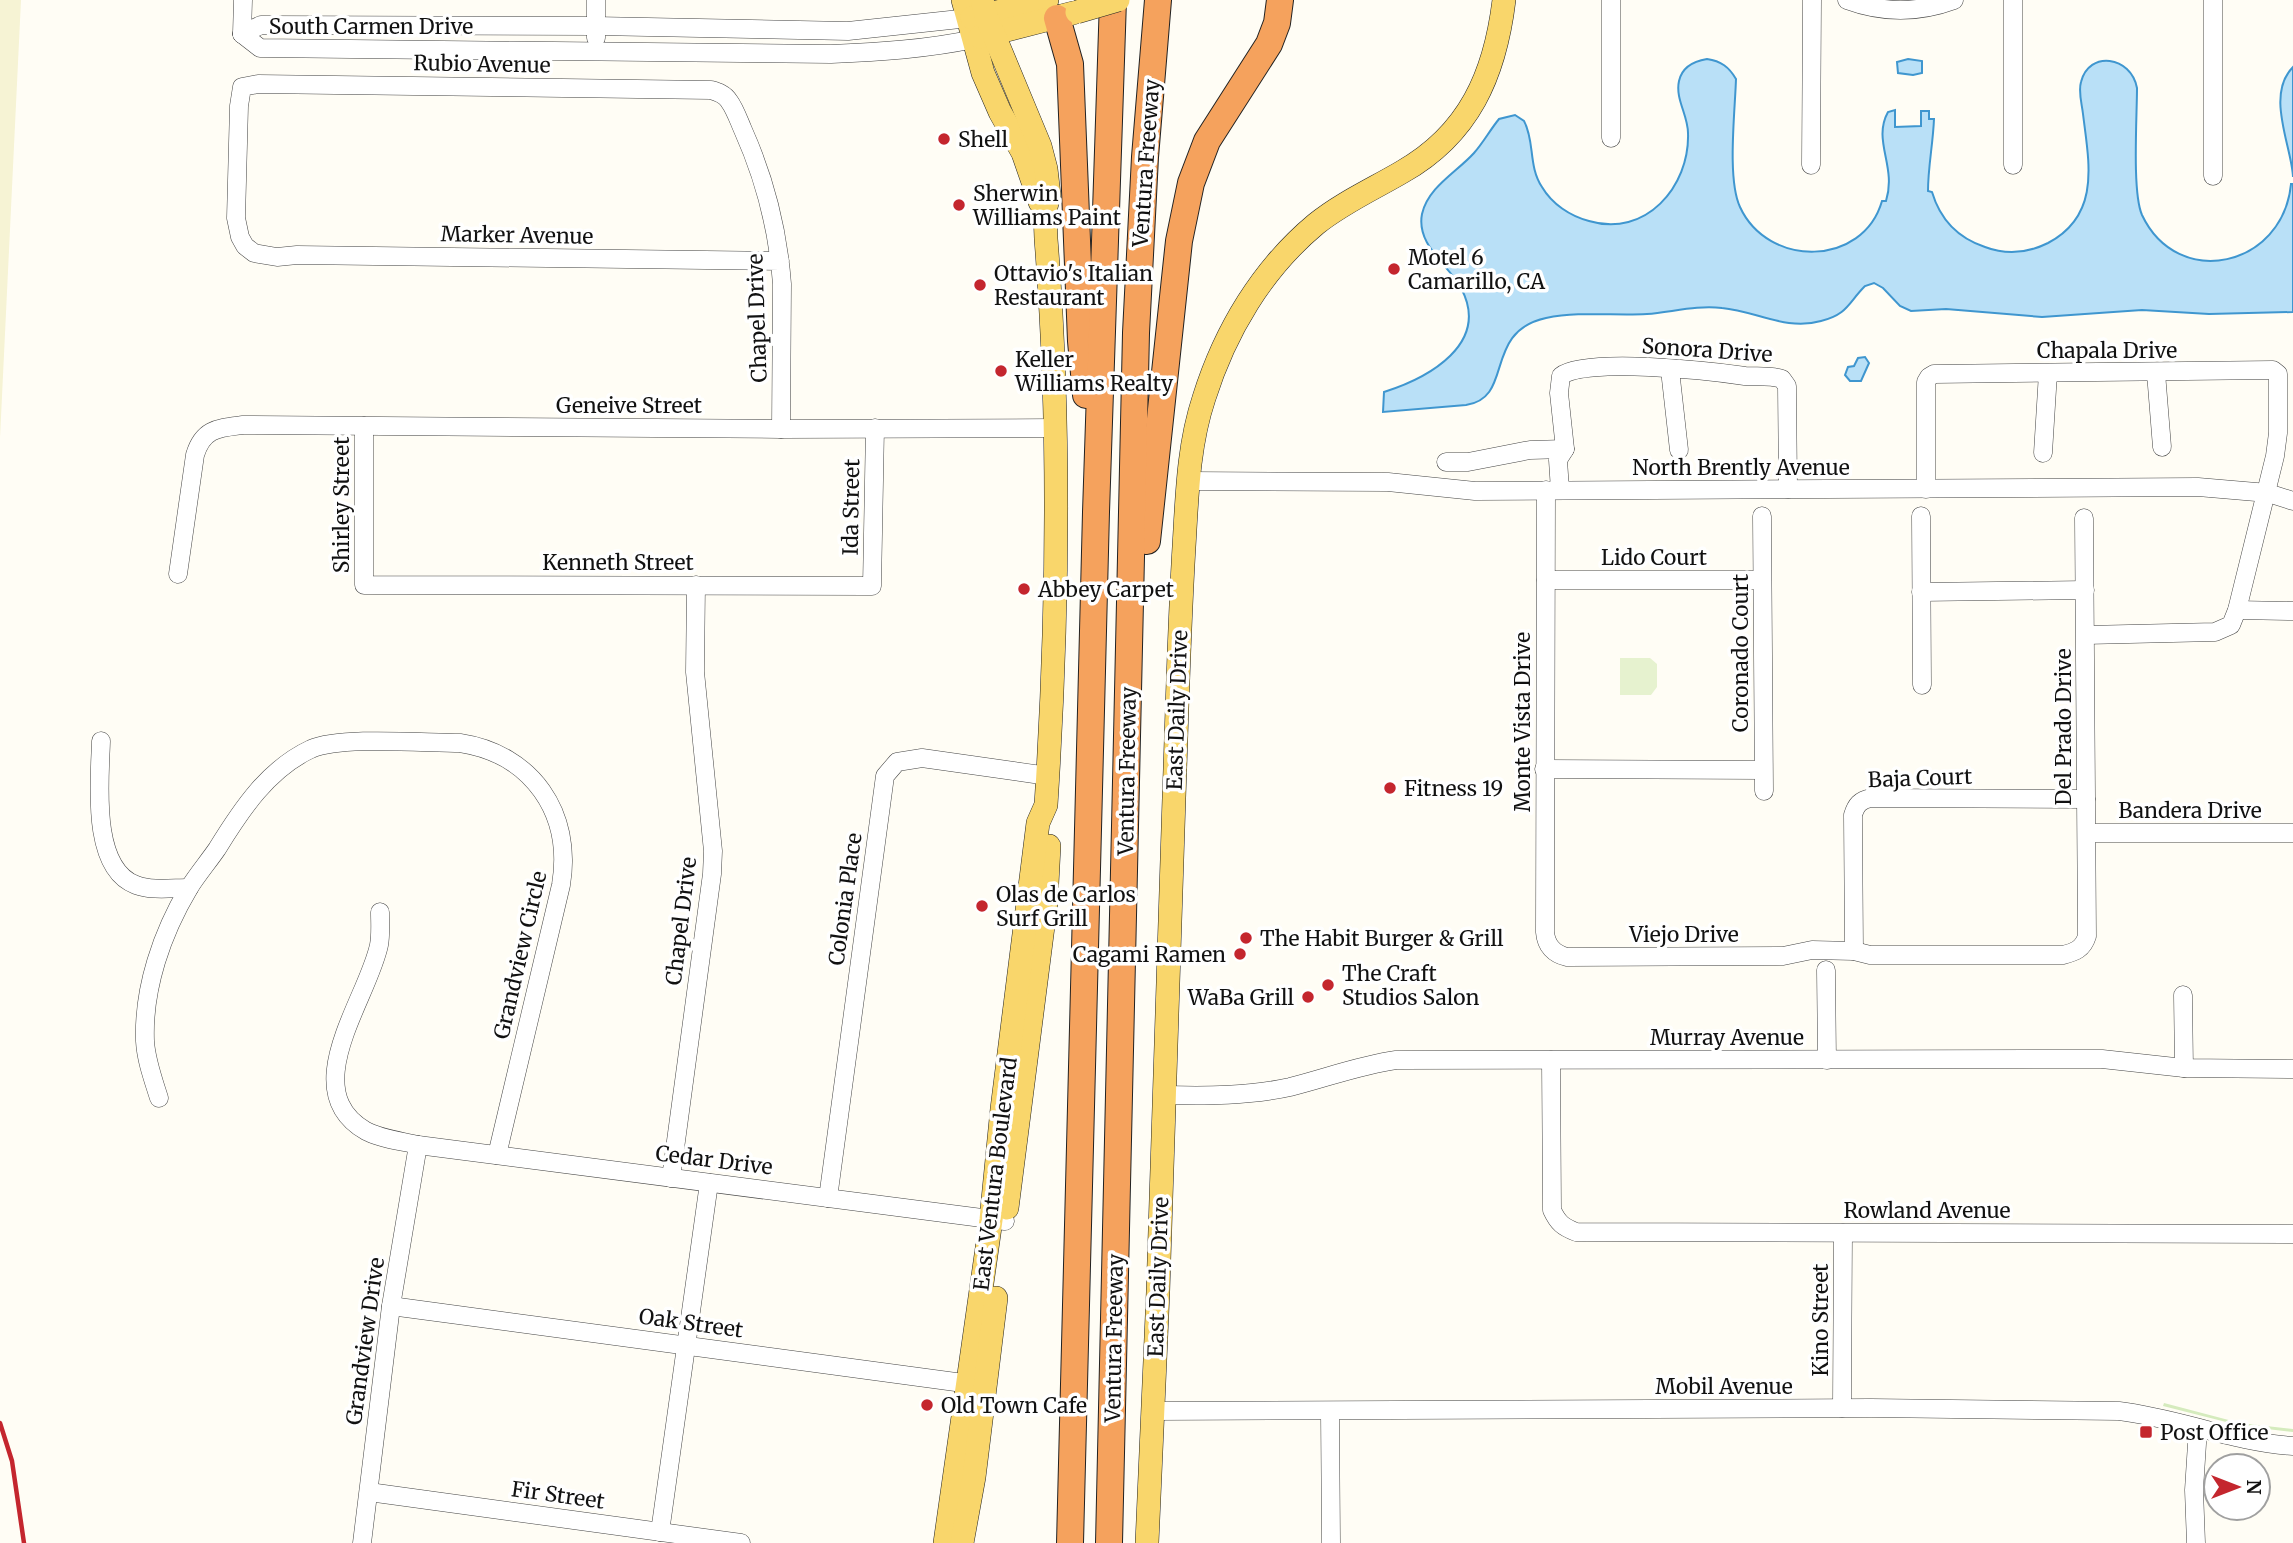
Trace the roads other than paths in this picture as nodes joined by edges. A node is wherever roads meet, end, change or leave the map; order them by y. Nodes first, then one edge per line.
1 (243, 0) edge
2 (596, 0) edge
3 (1115, 0) edge
4 (1158, 0) edge
5 (1280, 0) edge
6 (1504, 0) edge
7 (1611, 0) edge
8 (1812, 0) edge
9 (1847, 0) edge
10 (1954, 0) edge
11 (2013, 0) edge
12 (2213, 0) edge
13 (1905, 5) edge
14 (1060, 10) edge
15 (978, 18) edge
16 (596, 26) junction
17 (242, 34) junction
18 (596, 52) junction
19 (720, 93) joint
20 (1611, 138) dead end
21 (1811, 165) dead end
22 (2013, 165) dead end
23 (2213, 176) dead end
24 (254, 253) joint
25 (780, 261) junction
26 (1670, 370) junction
27 (2048, 373) junction
28 (2156, 373) junction
29 (1561, 376) joint
30 (364, 426) junction
31 (875, 428) junction
32 (1057, 428) junction
33 (781, 429) junction
34 (2162, 447) dead end
35 (1565, 449) junction
36 (1679, 450) dead end
37 (2043, 453) dead end
38 (1446, 462) dead end
39 (1188, 481) junction
40 (1788, 489) junction
41 (1926, 489) junction
42 (1553, 490) junction
43 (2268, 492) junction
44 (2293, 501) edge
45 (1096, 512) junction
46 (1762, 516) dead end
47 (1921, 516) dead end
48 (2084, 518) dead end
49 (178, 574) dead end
50 (1546, 580) junction
51 (1762, 580) junction
52 (364, 584) joint
53 (696, 585) junction
54 (872, 586) joint
55 (2085, 590) junction
56 (1922, 592) junction
57 (2237, 611) junction
58 (2293, 611) edge
59 (2086, 635) junction
60 (1130, 639) junction
61 (1922, 685) dead end
62 (101, 741) dead end
63 (1544, 769) junction
64 (1763, 770) junction
65 (1048, 776) junction
66 (1764, 790) dead end
67 (2086, 799) junction
68 (2087, 833) junction
69 (2293, 833) edge
70 (189, 888) junction
71 (380, 912) dead end
72 (1553, 951) joint
73 (1854, 951) junction
74 (1826, 970) dead end
75 (2183, 995) dead end
76 (1552, 1060) junction
77 (1827, 1060) junction
78 (2184, 1068) junction
79 (2293, 1069) edge
80 (1165, 1095) junction
81 (159, 1098) dead end
82 (418, 1145) junction
83 (497, 1155) junction
84 (671, 1178) junction
85 (709, 1183) junction
86 (828, 1198) junction
87 (998, 1221) junction
88 (1843, 1233) junction
89 (2293, 1234) edge
90 (391, 1307) junction
91 (686, 1345) junction
92 (977, 1385) junction
93 (1842, 1408) junction
94 (1152, 1411) junction
95 (1330, 1411) junction
96 (2197, 1429) junction
97 (2293, 1446) edge
98 (369, 1492) junction
99 (660, 1532) junction
100 (362, 1543) edge
101 (741, 1543) edge
102 (945, 1543) edge
103 (962, 1543) edge
104 (1070, 1543) edge
105 (1109, 1543) edge
106 (1147, 1543) edge
107 (1331, 1543) edge
108 (2196, 1543) edge

1 - 17 street
2 - 16 street
3 - 14 main road, bridge
3 - 45 highway, Ventura Freeway
4 - 60 highway, Ventura Freeway
5 - 60 highway
6 - 39 main road, East Daily Drive
7 - 20 street
8 - 21 street
9 - 13 street
10 - 13 street
11 - 22 street
12 - 23 street
14 - 15 main road
14 - 45 highway
15 - 16 street, South Carmen Drive
15 - 18 street, South Carmen Drive
15 - 32 main road, East Ventura Boulevard
16 - 17 street, South Carmen Drive
16 - 18 street
17 - 18 street, South Carmen Drive
19 - 24 street, Rubio Avenue
19 - 25 street, Chapel Drive
24 - 25 street, Marker Avenue
25 - 33 street, Chapel Drive
26 - 29 street, Sonora Drive
26 - 36 street
26 - 40 street, Sonora Drive
27 - 28 street, Chapala Drive
27 - 37 street
27 - 41 street, Chapala Drive
28 - 34 street
28 - 43 street, Chapala Drive
29 - 35 street, Monte Vista Drive
30 - 33 street, Geneive Street
30 - 49 street, Geneive Street
30 - 52 street, Shirley Street
31 - 32 street, Geneive Street
31 - 33 street, Geneive Street
31 - 54 street, Ida Street
32 - 65 main road, East Ventura Boulevard
35 - 38 street
35 - 42 street, Monte Vista Drive
39 - 42 street, North Brently Avenue
39 - 80 main road, East Daily Drive
40 - 41 street, North Brently Avenue
40 - 42 street, North Brently Avenue
41 - 43 street, North Brently Avenue
42 - 50 street, Monte Vista Drive
43 - 44 street, North Brently Avenue
43 - 57 street
45 - 104 highway, Ventura Freeway
46 - 51 street, Coronado Court
47 - 56 street
48 - 55 street, Del Prado Drive
50 - 51 street, Lido Court
50 - 63 street, Monte Vista Drive
51 - 64 street, Coronado Court
52 - 53 street, Kenneth Street
53 - 54 street, Kenneth Street
53 - 84 street, Chapel Drive
55 - 56 street
55 - 59 street, Del Prado Drive
56 - 61 street
57 - 58 street
57 - 59 street
59 - 67 street, Del Prado Drive
60 - 105 highway, Ventura Freeway
62 - 70 street
63 - 64 street
63 - 72 street, Monte Vista Drive
64 - 66 street, Coronado Court
65 - 86 street, Colonia Place
65 - 87 main road, East Ventura Boulevard
67 - 68 street, Del Prado Drive
67 - 73 street, Baja Court
68 - 69 street, Bandera Drive
68 - 73 street, Del Prado Drive
70 - 81 street, Grandview Circle
70 - 83 street, Grandview Circle
71 - 82 street, Cedar Drive
72 - 73 street, Viejo Drive
74 - 77 street
75 - 78 street
76 - 77 street, Murray Avenue
76 - 80 street, Murray Avenue
76 - 88 street, Rowland Avenue
77 - 78 street, Murray Avenue
78 - 79 street, Murray Avenue
80 - 94 main road, East Daily Drive
82 - 83 street, Cedar Drive
82 - 90 street, Grandview Drive
83 - 84 street, Cedar Drive
84 - 85 street, Cedar Drive
85 - 86 street, Cedar Drive
85 - 91 street
86 - 87 street, Cedar Drive
87 - 92 main road, East Ventura Boulevard
88 - 89 street, Rowland Avenue
88 - 93 street, Kino Street
90 - 91 street, Oak Street
90 - 98 street, Grandview Drive
91 - 92 street, Oak Street
91 - 99 street
92 - 102 main road, East Ventura Boulevard
92 - 103 main road, East Ventura Boulevard
93 - 95 street, Mobil Avenue
93 - 96 street, Mobil Avenue
94 - 95 street, Mobil Avenue
94 - 106 main road, East Daily Drive
95 - 107 street
96 - 97 street, Mobil Avenue
96 - 108 street
98 - 99 street, Fir Street
98 - 100 street, Grandview Drive
99 - 101 street, Fir Street

